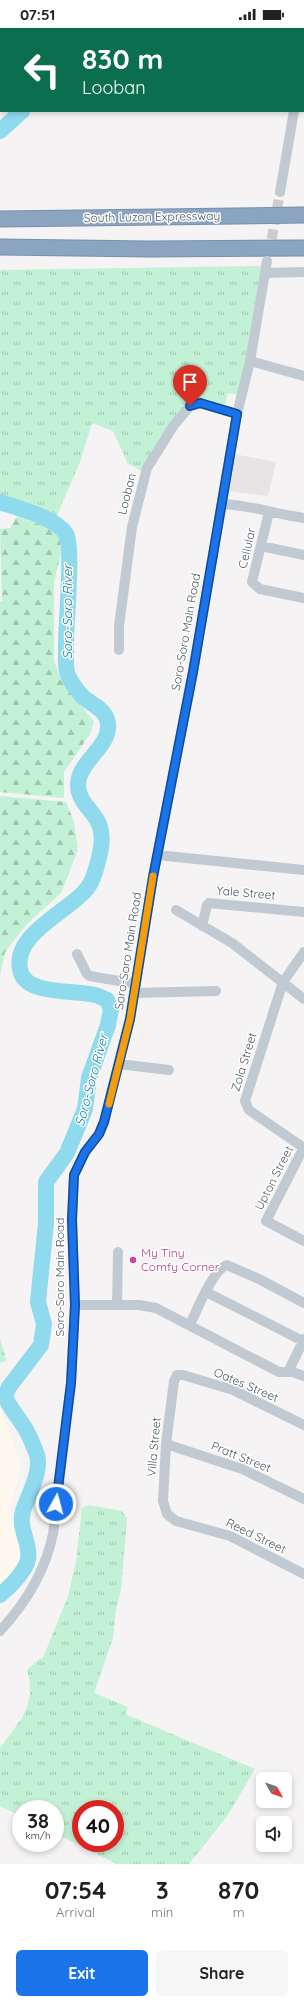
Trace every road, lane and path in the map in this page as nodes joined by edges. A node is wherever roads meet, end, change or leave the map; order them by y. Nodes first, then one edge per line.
1 (294, 112) edge
2 (280, 192) tunnel mouth
3 (304, 215) edge
4 (0, 219) edge
5 (0, 247) edge
6 (304, 248) edge
7 (267, 262) tunnel mouth
8 (304, 272) edge
9 (265, 273) junction
10 (250, 361) junction
11 (304, 376) edge
12 (237, 414) junction
13 (222, 504) junction
14 (269, 512) junction
15 (304, 518) edge
16 (261, 546) junction
17 (304, 555) edge
18 (304, 598) edge
19 (119, 650) dead end
20 (157, 855) junction
21 (304, 870) edge
22 (176, 910) dead end
23 (304, 912) edge
24 (202, 926) junction
25 (304, 952) edge
26 (77, 954) dead end
27 (283, 982) junction
28 (135, 988) junction
29 (216, 991) dead end
30 (304, 999) edge
31 (119, 1064) junction
32 (169, 1070) dead end
33 (304, 1147) edge
34 (304, 1241) edge
35 (118, 1252) dead end
36 (206, 1292) junction
37 (117, 1304) junction
38 (304, 1304) edge
39 (75, 1305) junction
40 (190, 1325) junction
41 (304, 1340) edge
42 (288, 1372) junction
43 (177, 1375) joint
44 (304, 1376) edge
45 (304, 1425) edge
46 (166, 1444) junction
47 (304, 1499) edge
48 (173, 1520) joint
49 (304, 1574) edge
50 (0, 1631) edge

1 - 2 street
3 - 4 highway, South Luzon Expressway
5 - 6 highway
7 - 9 street, Soro-Soro Main Road
8 - 9 street
9 - 10 street, Soro-Soro Main Road
10 - 11 street
10 - 12 street, Soro-Soro Main Road
12 - 13 street, Soro-Soro Main Road
12 - 19 street, Looban
13 - 14 street
13 - 20 street, Soro-Soro Main Road
14 - 15 street
14 - 16 street, Cellular
16 - 17 street
16 - 18 street, Cellular
20 - 21 street
20 - 28 street, Soro-Soro Main Road
22 - 24 street
23 - 24 street, Yale Street
24 - 27 street
25 - 27 street
26 - 28 street
27 - 30 street
27 - 33 street, Zola Street
28 - 29 street
28 - 31 street, Soro-Soro Main Road
31 - 32 street
31 - 39 street, Soro-Soro Main Road
33 - 34 street, Upton Street
35 - 37 street
36 - 38 street
36 - 40 street
36 - 41 street
37 - 39 street
37 - 40 street
39 - 50 street, Soro-Soro Main Road
40 - 42 street
41 - 42 street
42 - 44 street
43 - 45 street, Oates Street
43 - 46 street, Villa Street
46 - 47 street, Pratt Street
46 - 48 street, Villa Street
48 - 49 street, Reed Street

